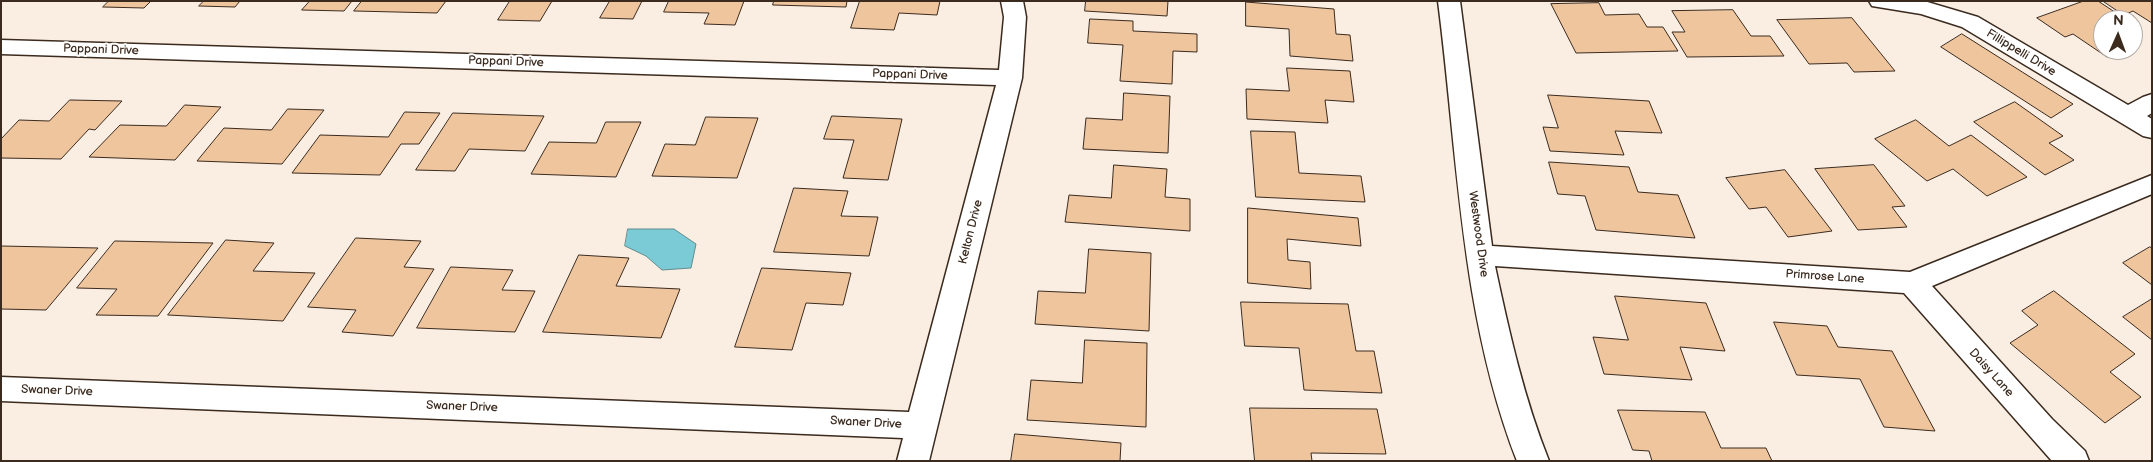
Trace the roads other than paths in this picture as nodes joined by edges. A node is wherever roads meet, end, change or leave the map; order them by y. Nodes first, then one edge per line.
1 (1012, 1) edge
2 (1449, 1) edge
3 (1880, 1) edge
4 (1, 47) edge
5 (1010, 78) junction
6 (2152, 102) edge
7 (2128, 116) junction
8 (2152, 130) edge
9 (2152, 184) edge
10 (1479, 255) junction
11 (1912, 282) junction
12 (1, 389) edge
13 (922, 426) junction
14 (913, 461) edge
15 (1533, 461) edge
16 (2073, 461) edge

1 - 5 street, Kelton Drive
2 - 10 street, Westwood Drive
3 - 7 street, Fillippelli Drive
4 - 5 street, Pappani Drive
5 - 13 street, Kelton Drive
6 - 7 street
7 - 8 street, Fillippelli Drive
9 - 11 street, Primrose Lane
10 - 11 street, Primrose Lane
10 - 15 street, Westwood Drive
11 - 16 street, Daisy Lane
12 - 13 street, Swaner Drive
13 - 14 street, Kelton Drive

